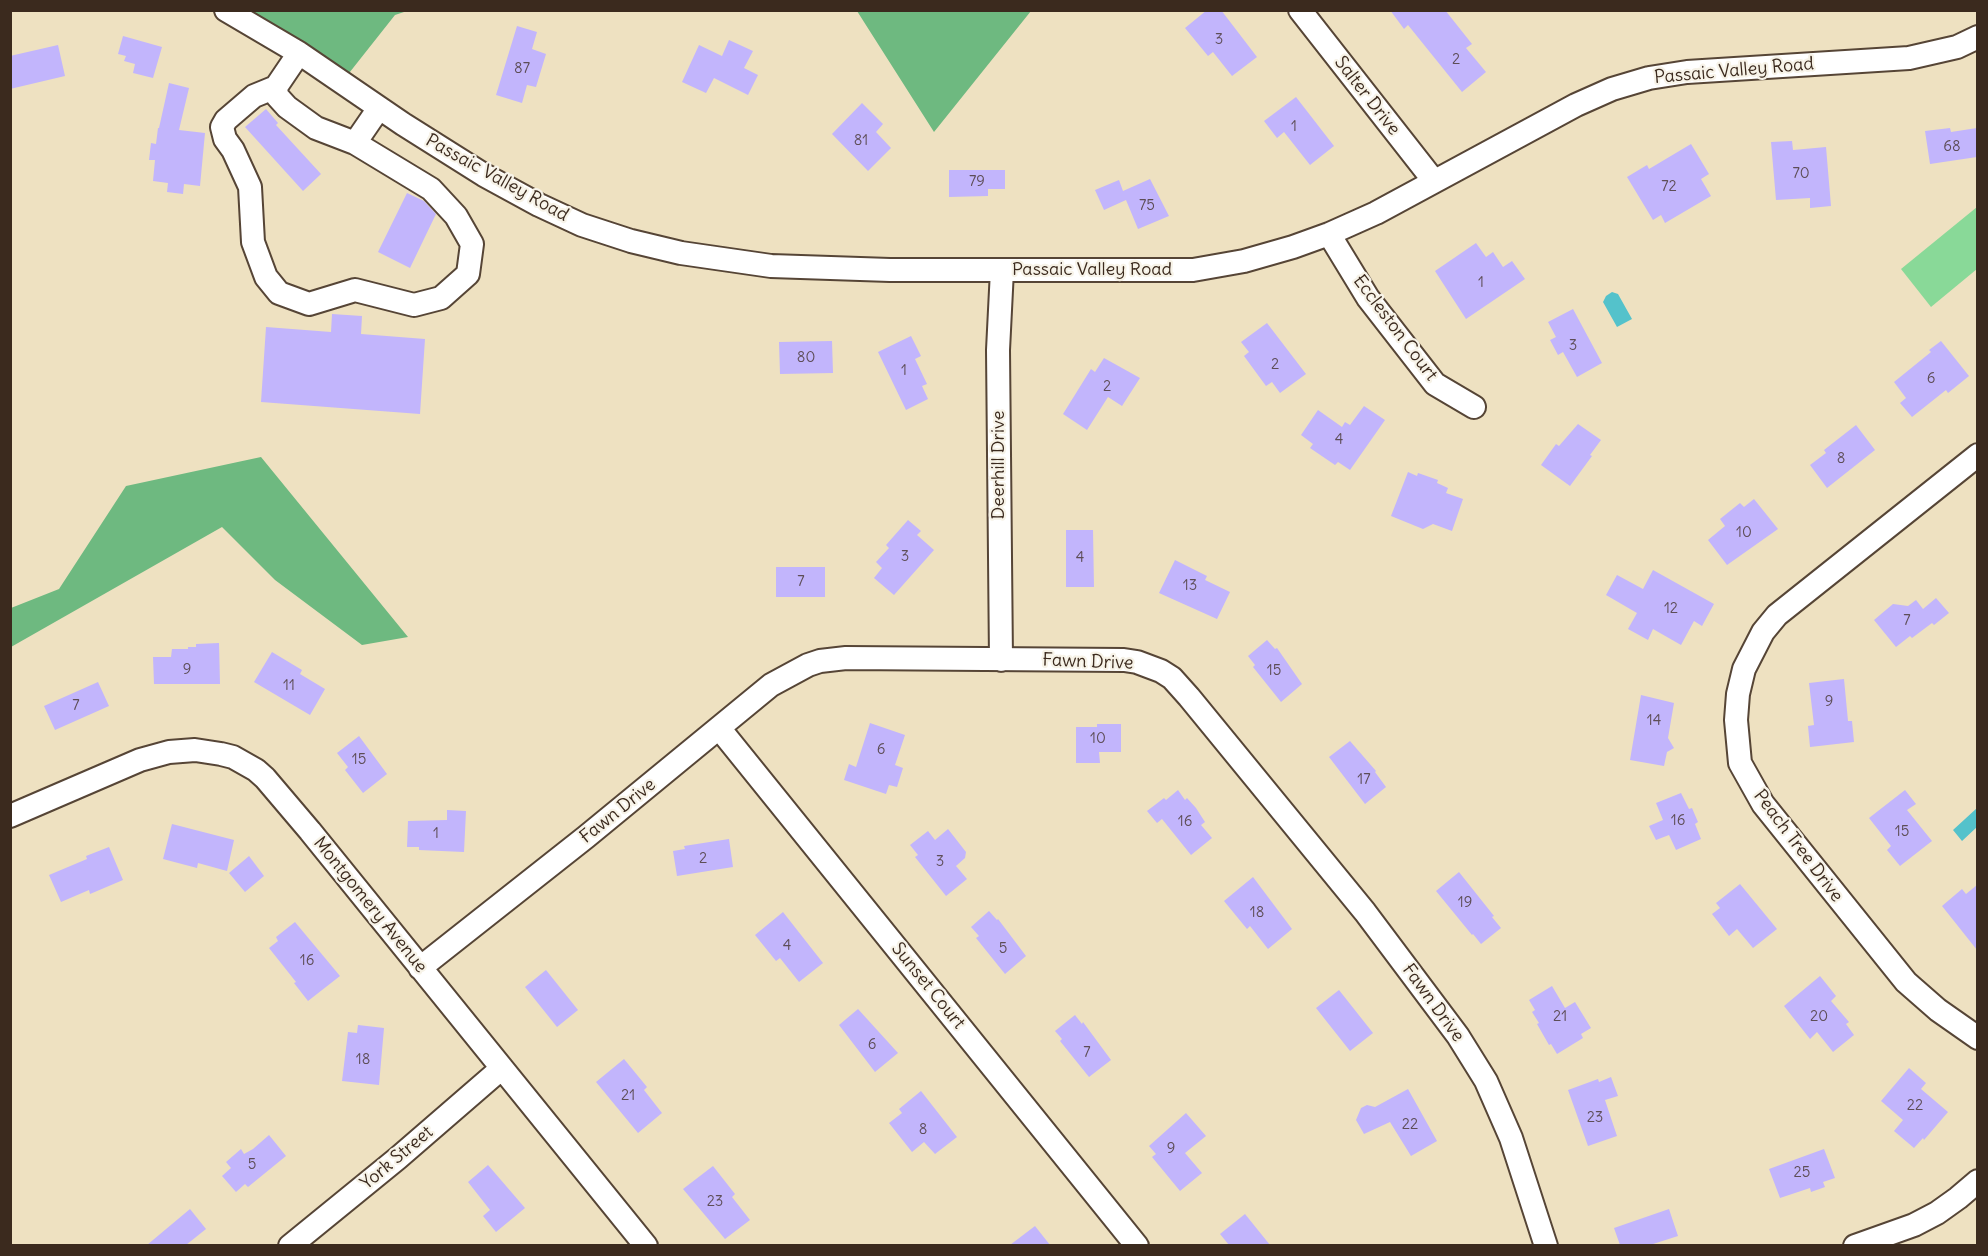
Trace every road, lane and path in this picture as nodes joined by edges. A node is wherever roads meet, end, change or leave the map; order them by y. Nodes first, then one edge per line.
1 (226, 10) edge
2 (1300, 10) edge
3 (1977, 37) edge
4 (299, 53) junction
5 (276, 87) junction
6 (379, 108) junction
7 (355, 143) junction
8 (1434, 181) junction
9 (1329, 234) junction
10 (1002, 270) junction
11 (1474, 407) dead end
12 (1977, 455) edge
13 (1001, 660) junction
14 (719, 728) junction
15 (10, 816) edge
16 (420, 968) junction
17 (1977, 1038) edge
18 (502, 1068) junction
19 (1977, 1181) edge
20 (290, 1245) edge
21 (646, 1245) edge
22 (1137, 1245) edge
23 (1546, 1245) edge
24 (1855, 1245) edge

1 - 4 street, Passaic Valley Road
2 - 8 street, Salter Drive
3 - 8 street, Passaic Valley Road
4 - 5 street
4 - 6 street, Passaic Valley Road
5 - 7 street
5 - 7 street
6 - 7 street
6 - 10 street, Passaic Valley Road
8 - 9 street, Passaic Valley Road
9 - 10 street, Passaic Valley Road
9 - 11 street, Eccleston Court
10 - 13 street, Deerhill Drive
12 - 17 street, Peach Tree Drive
13 - 14 street, Fawn Drive
13 - 23 street, Fawn Drive
14 - 16 street, Fawn Drive
14 - 22 street, Sunset Court
15 - 16 street, Montgomery Avenue
16 - 18 street, Montgomery Avenue
18 - 20 street, York Street
18 - 21 street, Montgomery Avenue
19 - 24 street

